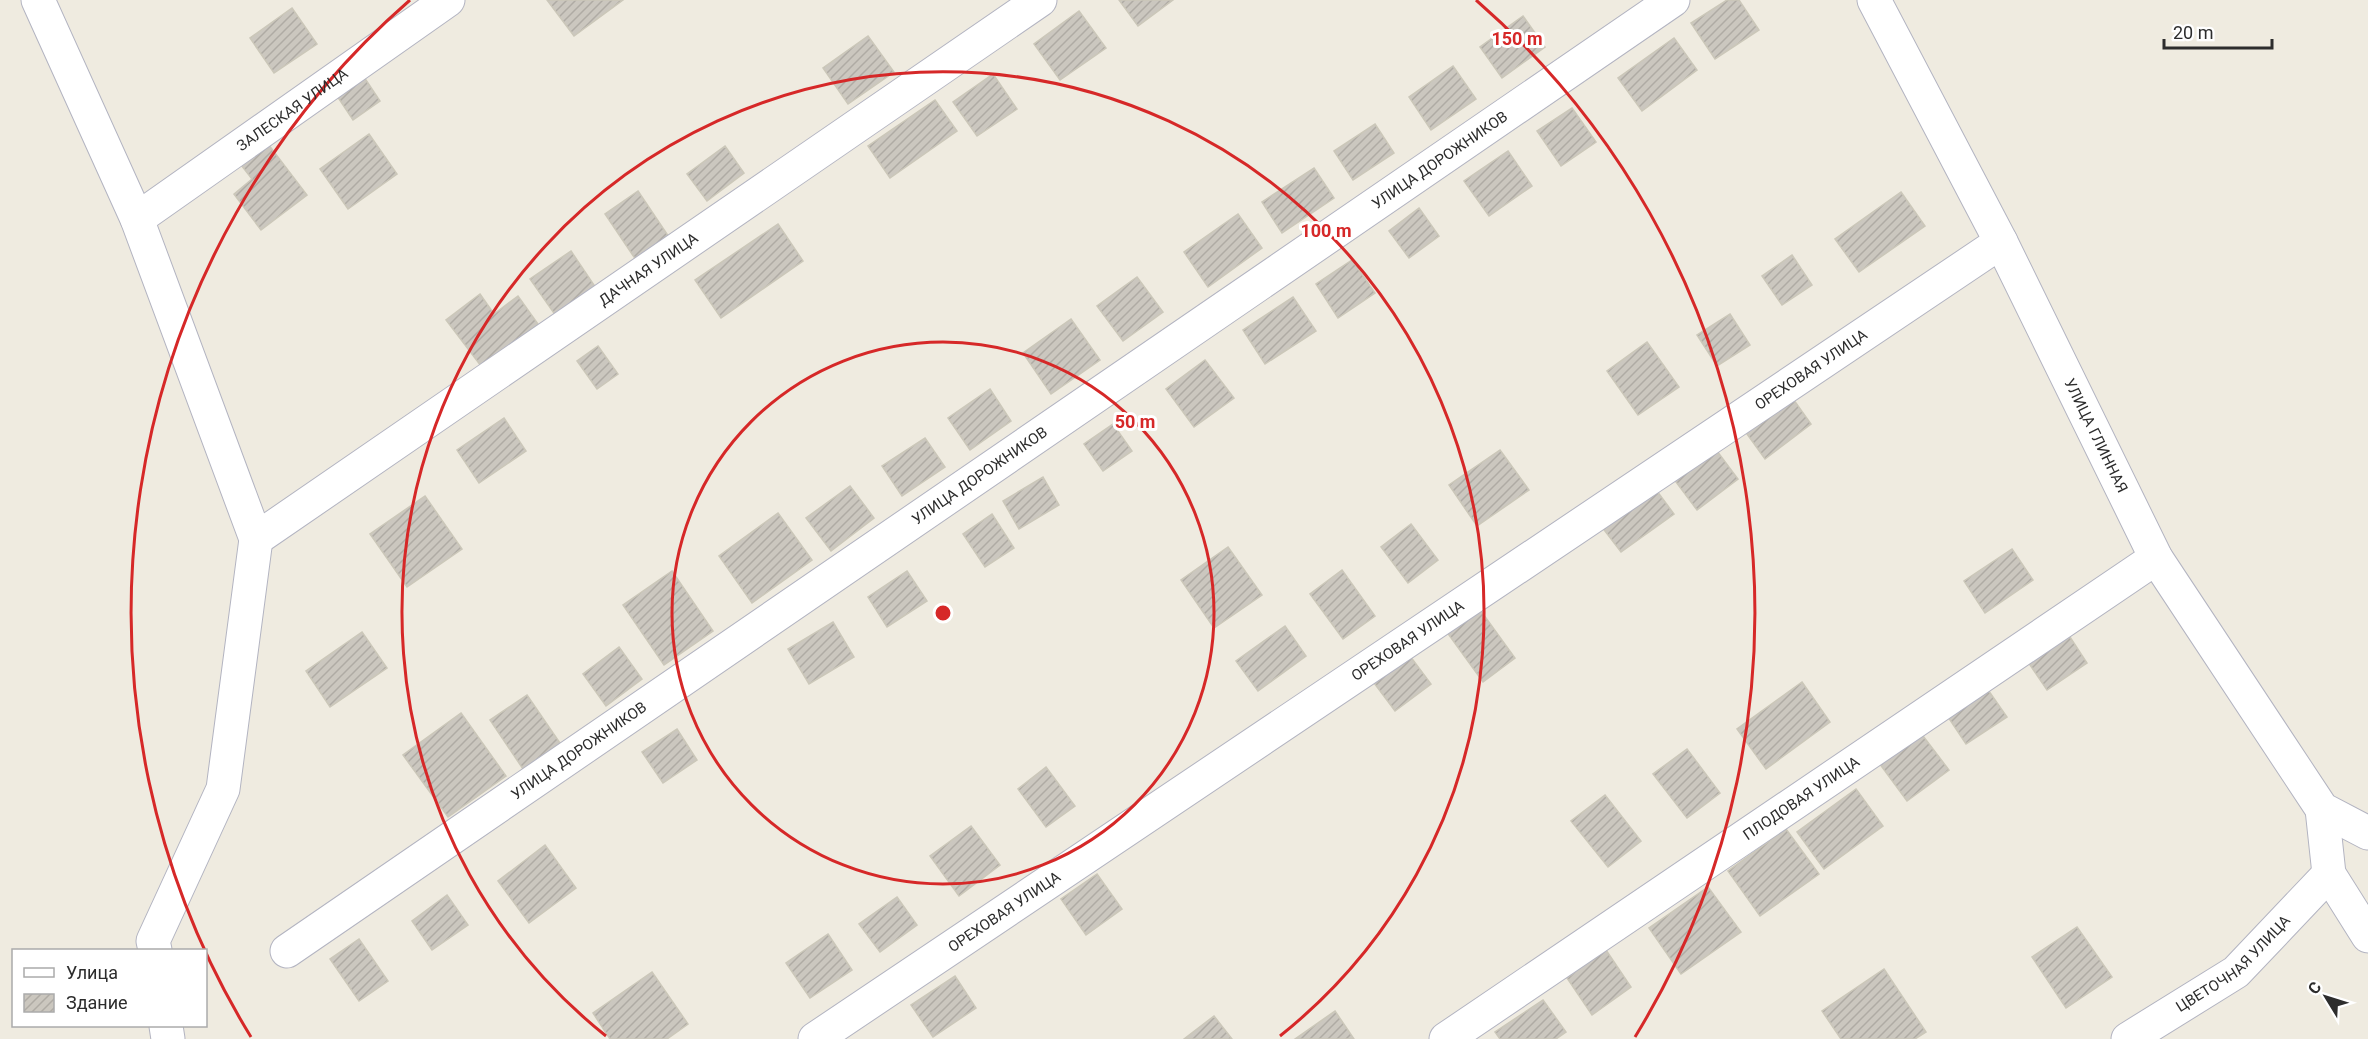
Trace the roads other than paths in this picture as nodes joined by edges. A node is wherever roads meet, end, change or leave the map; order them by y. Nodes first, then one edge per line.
1 (38, 0) edge
2 (448, 0) edge
3 (1040, 0) edge
4 (1673, 0) edge
5 (1874, 0) edge
6 (137, 219) junction
7 (2001, 242) junction
8 (256, 539) junction
9 (2156, 558) junction
10 (2322, 809) junction
11 (2368, 833) edge
12 (2329, 874) junction
13 (2368, 936) edge
14 (155, 949) edge
15 (287, 951) dead end
16 (815, 1039) edge
17 (1446, 1039) edge
18 (2128, 1039) edge

1 - 6 street
2 - 6 street, ЗАЛЕСКАЯ УЛИЦА
3 - 8 street, ДАЧНАЯ УЛИЦА
4 - 15 street, УЛИЦА ДОРОЖНИКОВ
5 - 7 street, УЛИЦА ГЛИННАЯ
6 - 8 street
7 - 9 street, УЛИЦА ГЛИННАЯ
7 - 16 street, ОРЕХОВАЯ УЛИЦА
8 - 14 street
9 - 10 street, УЛИЦА ГЛИННАЯ
9 - 17 street, ПЛОДОВАЯ УЛИЦА
10 - 11 street, УЛИЦА ГЛИННАЯ
10 - 12 street
12 - 13 street
12 - 18 street, ЦВЕТОЧНАЯ УЛИЦА

